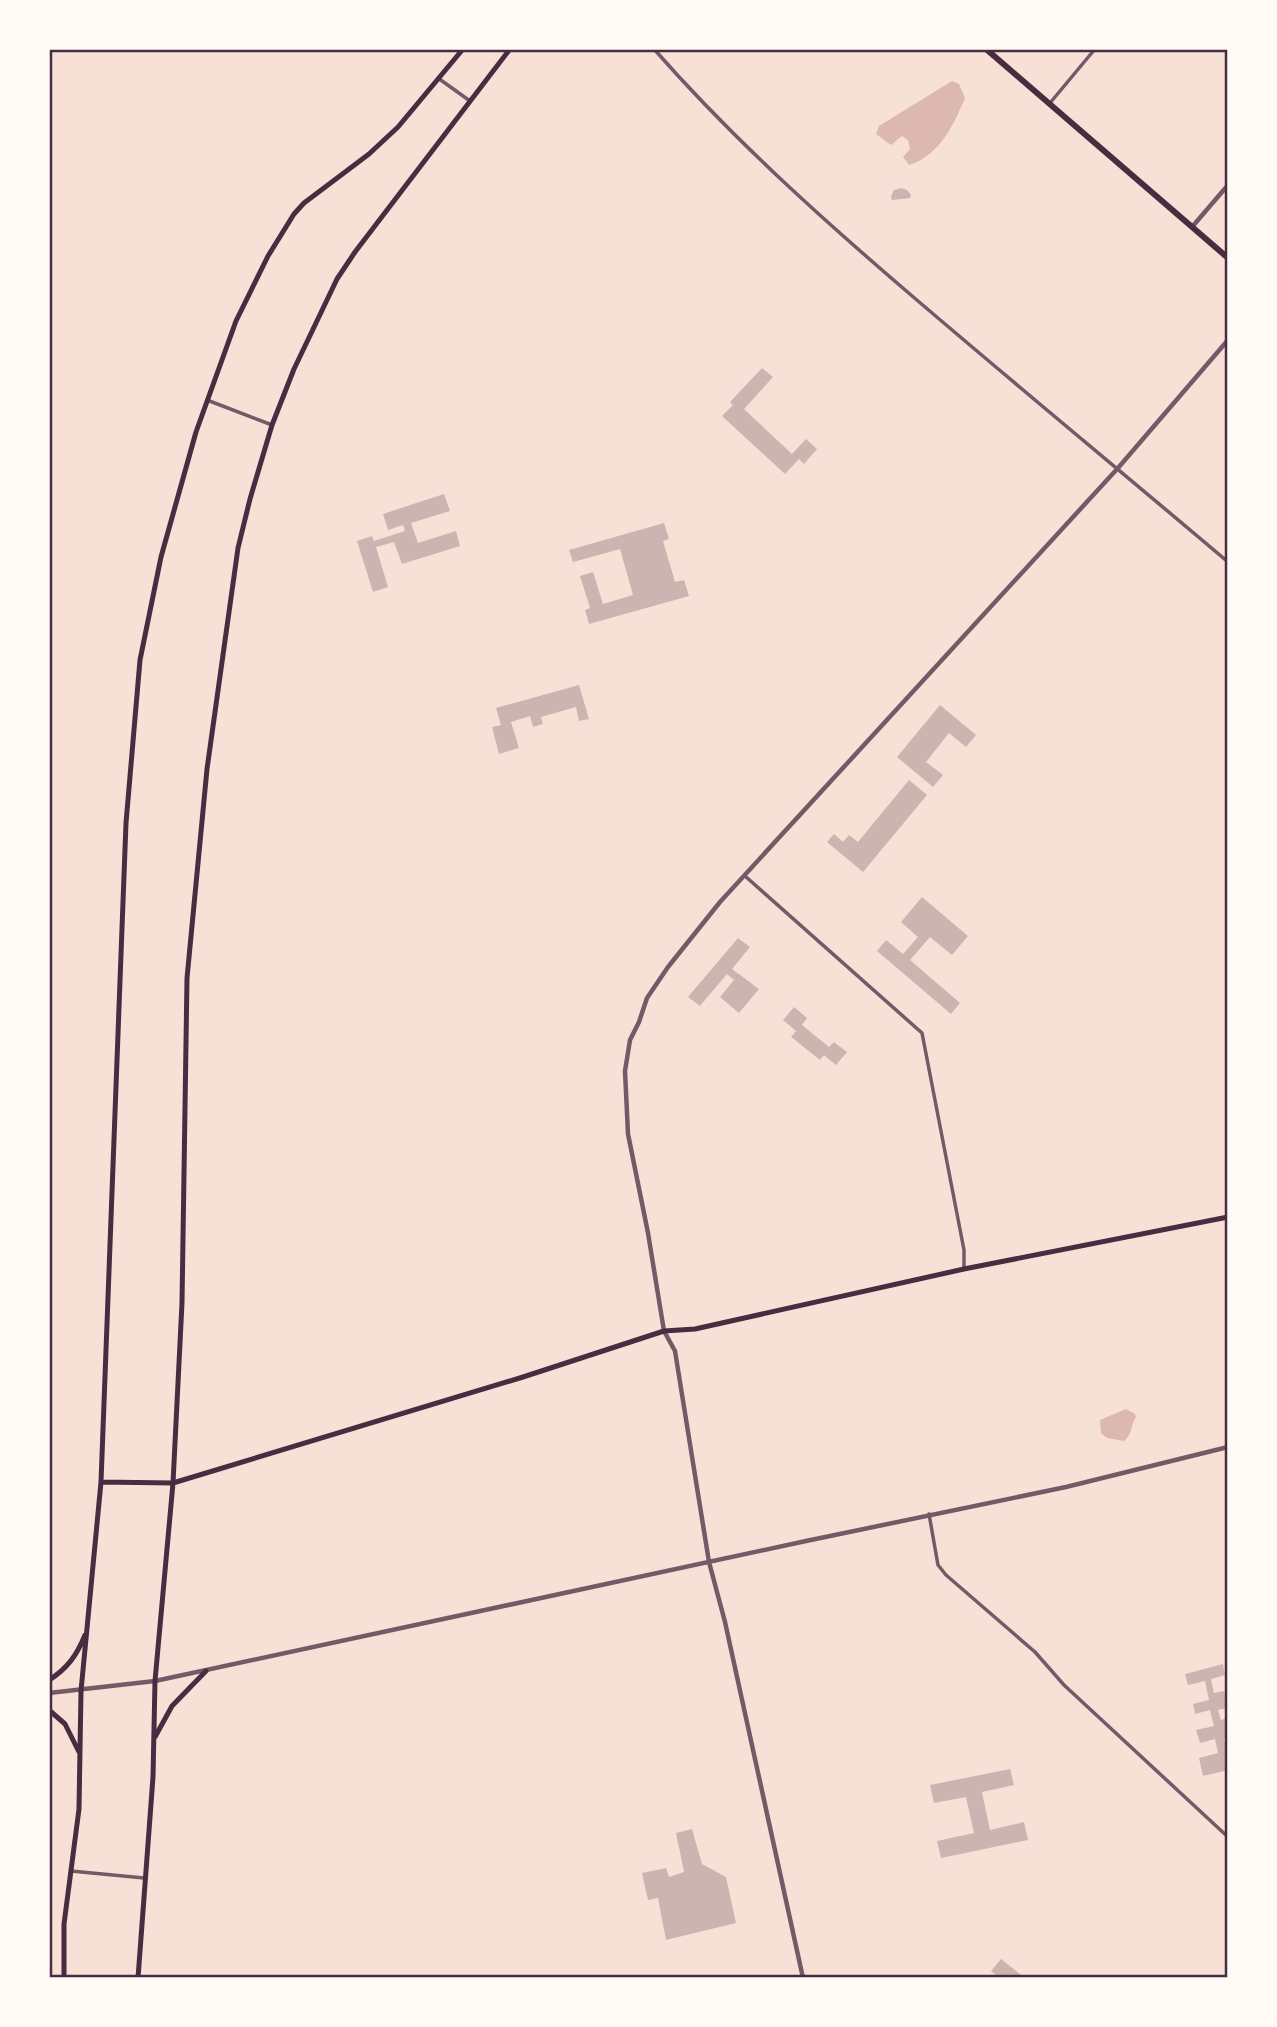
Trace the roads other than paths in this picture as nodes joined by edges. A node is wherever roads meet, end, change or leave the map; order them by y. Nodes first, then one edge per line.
1 (463, 49) edge
2 (510, 49) edge
3 (654, 49) edge
4 (986, 49) edge
5 (1095, 49) edge
6 (438, 78) junction
7 (470, 101) junction
8 (1050, 103) junction
9 (1228, 185) edge
10 (1192, 227) junction
11 (1228, 258) edge
12 (1228, 340) edge
13 (207, 400) junction
14 (272, 425) junction
15 (1118, 468) junction
16 (1228, 562) edge
17 (744, 876) junction
18 (1228, 1217) edge
19 (964, 1269) junction
20 (664, 1331) junction
21 (1228, 1447) edge
22 (102, 1482) junction
23 (173, 1483) junction
24 (929, 1514) junction
25 (709, 1562) junction
26 (87, 1629) junction
27 (206, 1671) junction
28 (49, 1680) edge
29 (155, 1681) junction
30 (81, 1691) junction
31 (49, 1693) edge
32 (49, 1710) edge
33 (154, 1740) junction
34 (80, 1755) junction
35 (1228, 1837) edge
36 (71, 1871) junction
37 (144, 1878) junction
38 (64, 1978) edge
39 (138, 1978) edge
40 (803, 1978) edge

1 - 6 main road
2 - 7 main road
3 - 15 street
4 - 8 main road
5 - 8 street
6 - 7 street
6 - 13 main road
7 - 14 main road
8 - 10 main road
9 - 10 street
10 - 11 main road
12 - 15 street
13 - 14 street
13 - 22 main road
14 - 23 main road
15 - 16 street
15 - 17 street
17 - 19 street
17 - 20 street
18 - 19 main road
19 - 20 main road
20 - 23 main road
20 - 25 street
21 - 24 street
22 - 23 main road
22 - 26 main road
23 - 29 main road
24 - 25 street
24 - 35 street
25 - 27 street
25 - 40 street
26 - 28 main road
26 - 30 main road
27 - 29 street
27 - 33 main road
29 - 30 street
29 - 33 main road
30 - 31 street
30 - 34 main road
32 - 34 main road
33 - 37 main road
34 - 36 main road
36 - 37 street
36 - 38 main road
37 - 39 main road

